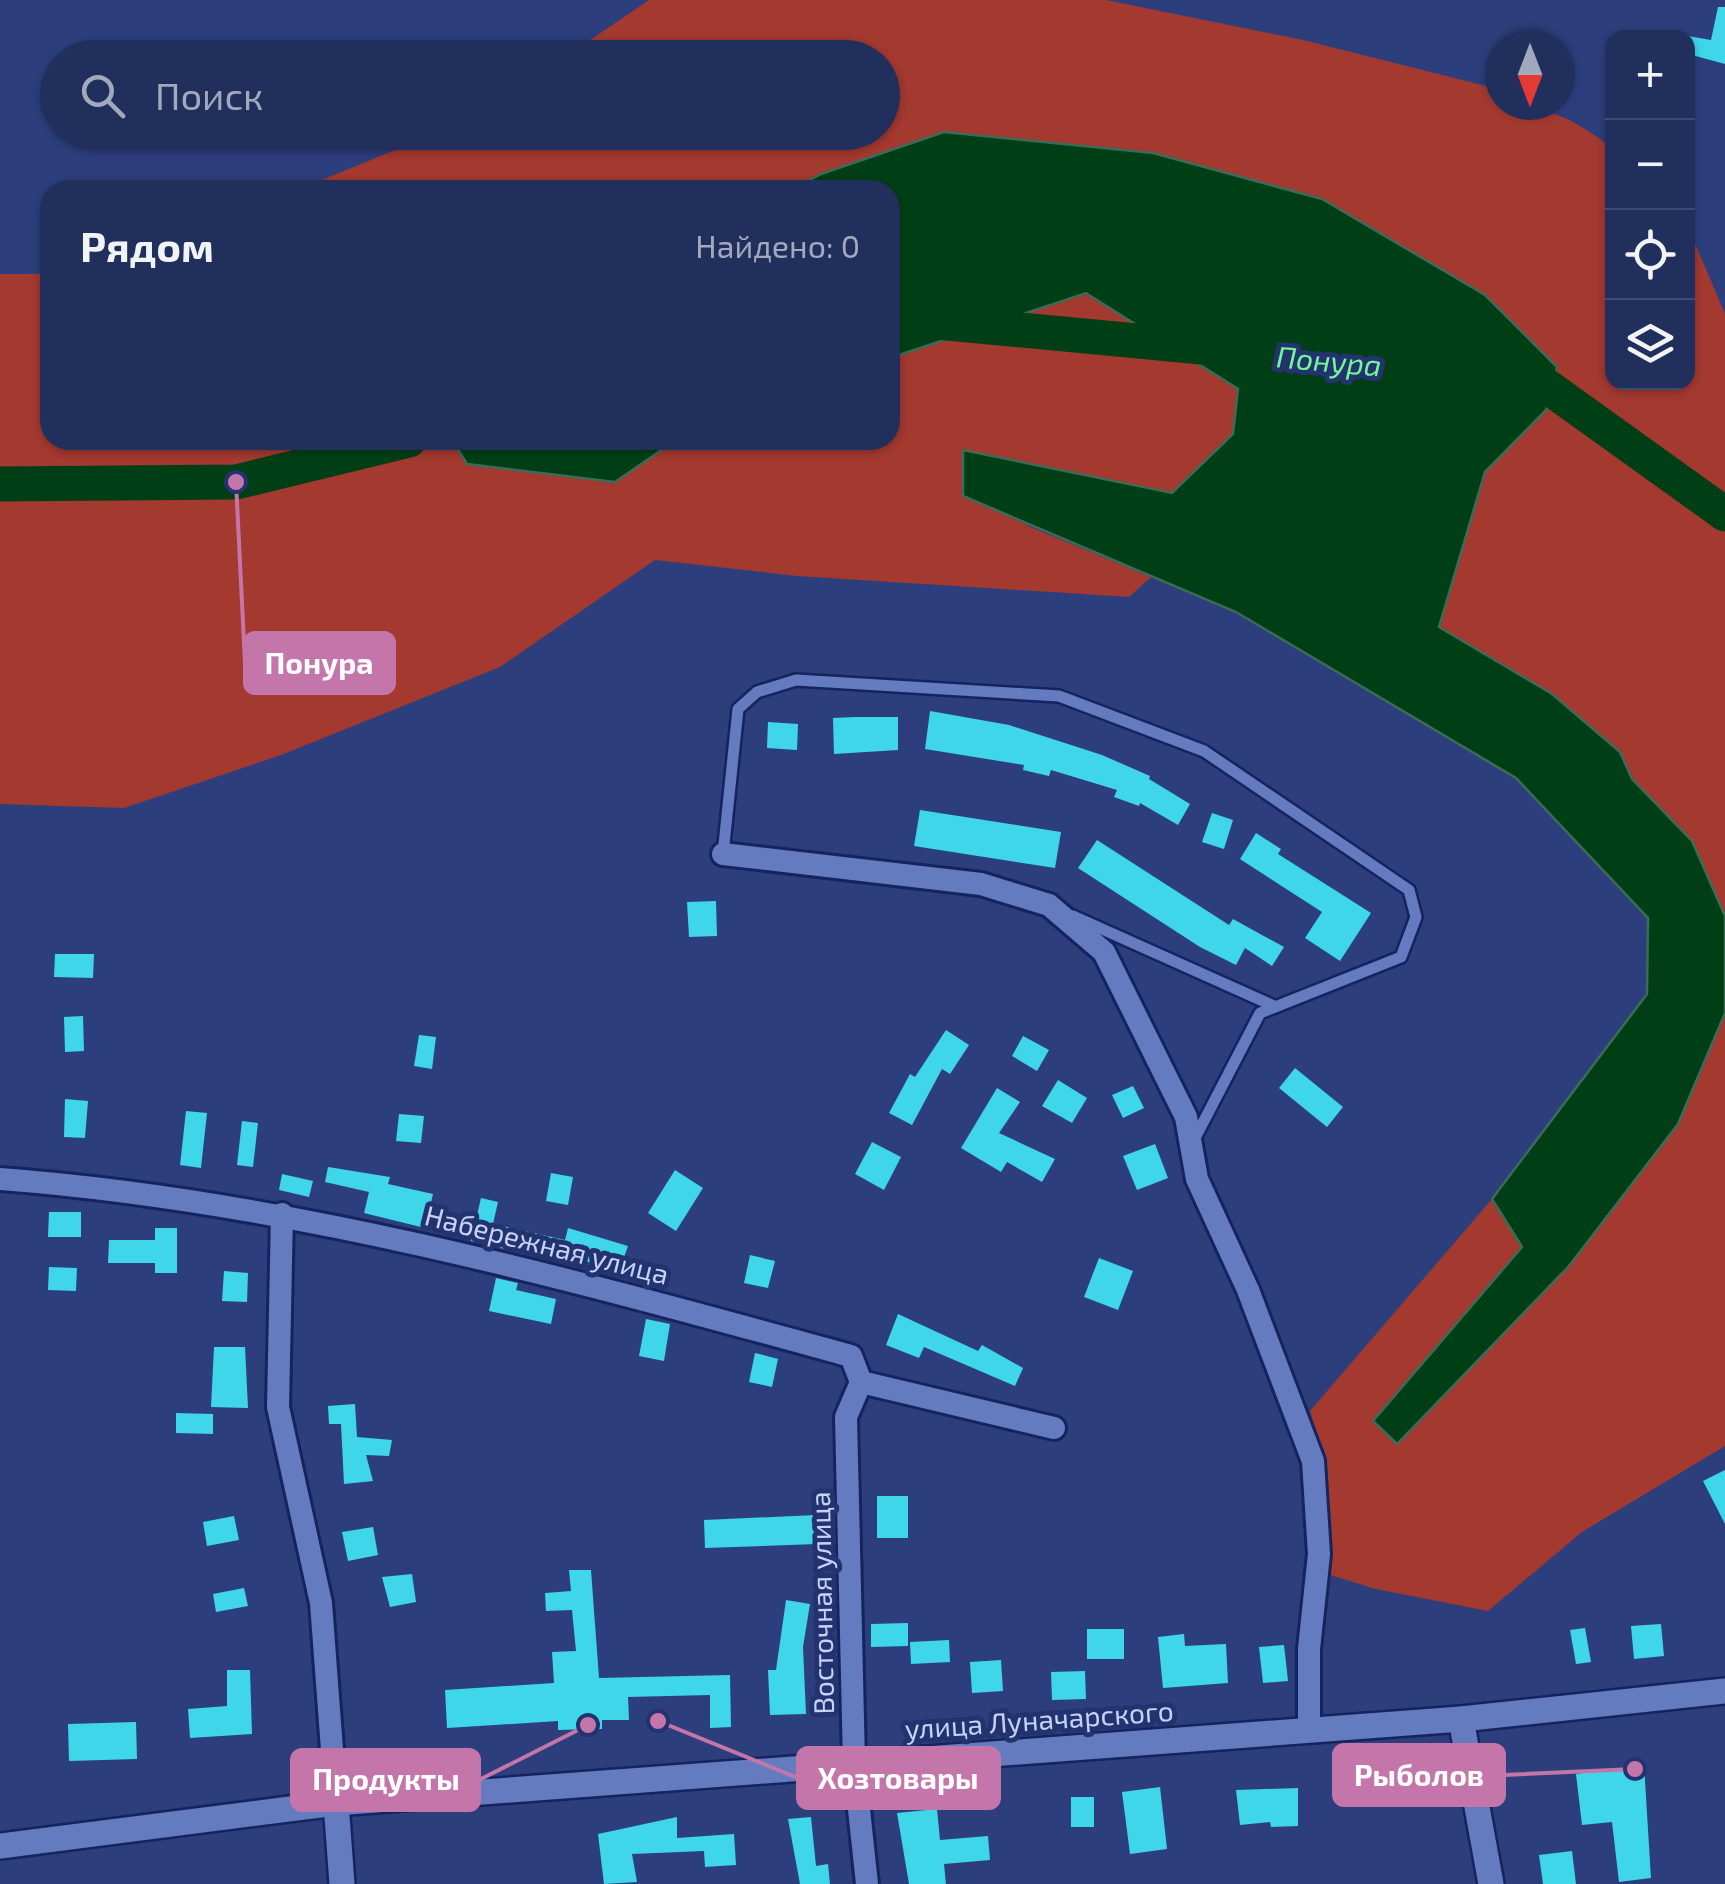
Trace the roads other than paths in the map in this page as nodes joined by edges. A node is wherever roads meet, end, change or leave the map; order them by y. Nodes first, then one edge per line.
1 (723, 854) joint
2 (1049, 906) junction
3 (1274, 1006) junction
4 (1191, 1145) junction
5 (0, 1179) edge
6 (282, 1214) junction
7 (861, 1382) junction
8 (1054, 1428) dead end
9 (1725, 1692) edge
10 (1461, 1719) junction
11 (1309, 1730) junction
12 (854, 1763) junction
13 (336, 1803) junction
14 (0, 1846) edge
15 (342, 1884) edge
16 (867, 1884) edge
17 (1491, 1884) edge

1 - 2 street
1 - 3 lane
2 - 3 lane
2 - 4 street
3 - 4 lane
4 - 11 street
5 - 6 street, Набережная улица
6 - 7 street, Набережная улица
6 - 13 street
7 - 8 street
7 - 12 street, Восточная улица
9 - 10 main road, улица Луначарского
10 - 11 main road, улица Луначарского
10 - 17 main road
11 - 12 main road, улица Луначарского
12 - 13 main road, улица Луначарского
12 - 16 street, Восточная улица
13 - 14 main road, улица Луначарского
13 - 15 main road

